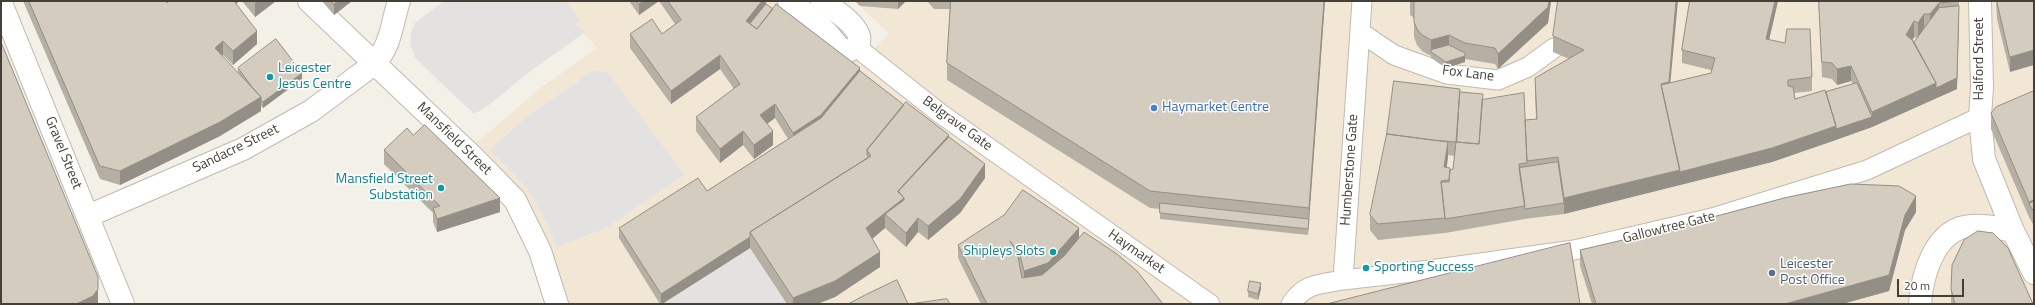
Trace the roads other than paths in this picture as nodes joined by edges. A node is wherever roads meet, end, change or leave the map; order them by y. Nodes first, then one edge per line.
1 (309, 1) edge
2 (399, 1) edge
3 (789, 1) edge
4 (822, 1) edge
5 (1362, 1) edge
6 (1980, 1) edge
7 (1, 3) edge
8 (1360, 32) junction
9 (856, 45) junction
10 (1554, 48) edge
11 (374, 64) junction
12 (1989, 114) junction
13 (1062, 199) joint
14 (88, 216) junction
15 (2013, 231) junction
16 (2034, 273) edge
17 (1343, 280) junction
18 (123, 304) edge
19 (557, 304) edge
20 (1210, 304) edge
21 (1291, 304) edge
22 (1920, 304) edge

1 - 11 street, Mansfield Street
2 - 11 street, Sandacre Street
3 - 9 street
4 - 9 street
5 - 8 street, Humberstone Gate
6 - 12 street, Halford Street
7 - 14 street, Gravel Street
8 - 10 street, Fox Lane
8 - 17 street, Humberstone Gate
9 - 13 street, Belgrave Gate
11 - 14 street, Sandacre Street
11 - 19 street, Mansfield Street
12 - 15 street, Halford Street
12 - 17 street, Gallowtree Gate
13 - 20 street, Haymarket
14 - 18 street, Gravel Street
15 - 16 street, Halford Street
15 - 22 street
17 - 21 street

